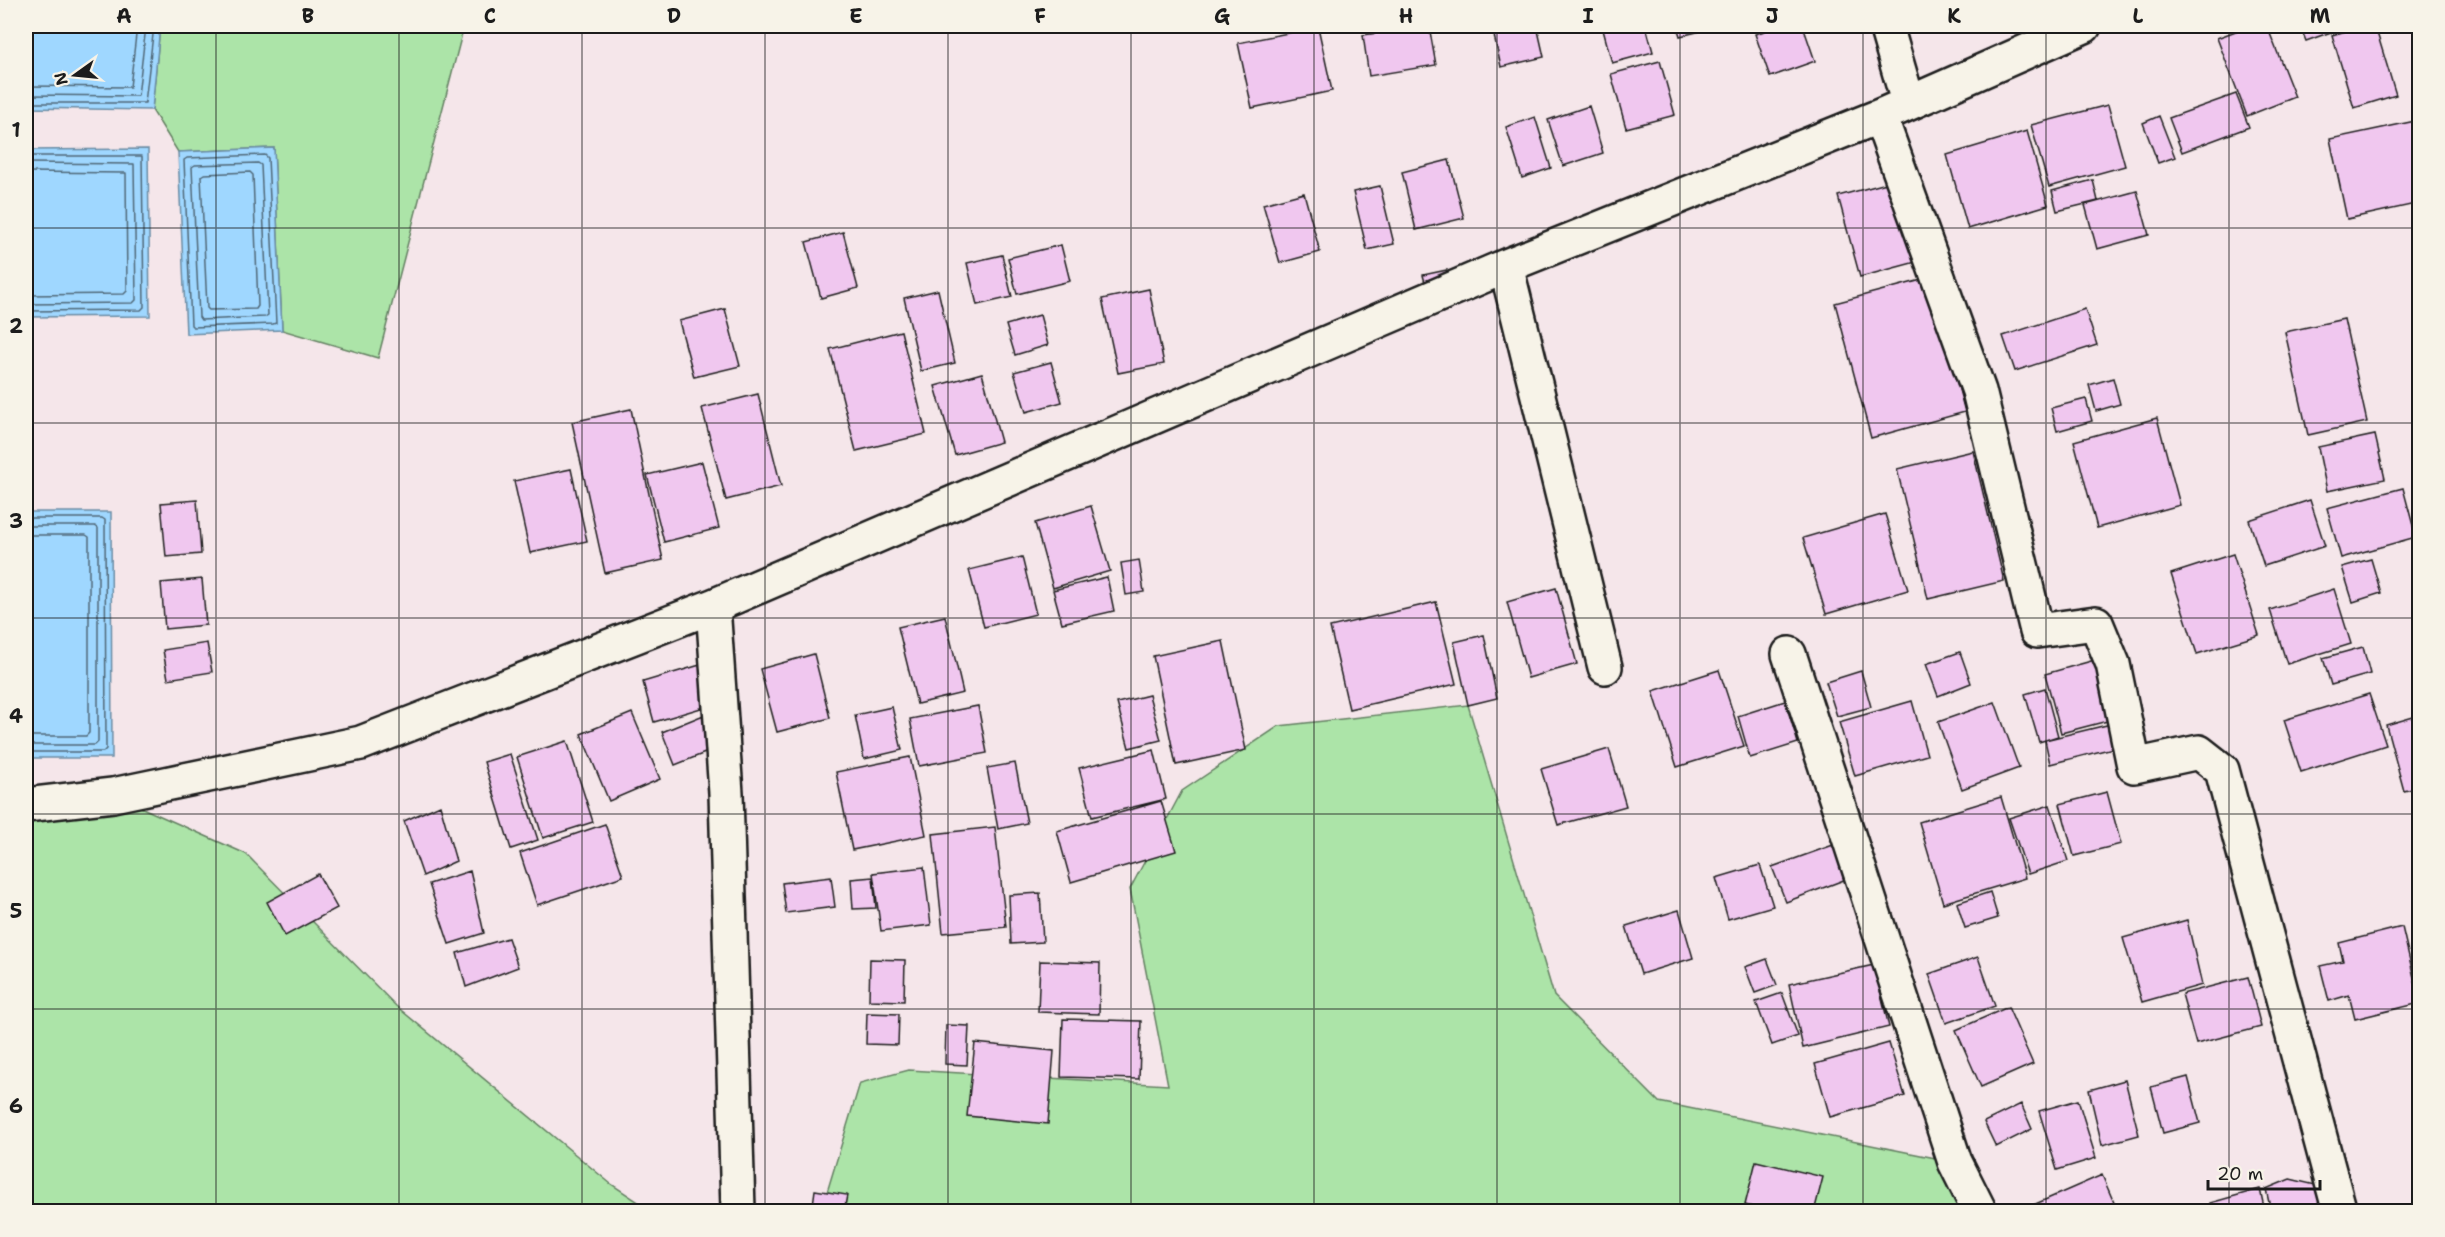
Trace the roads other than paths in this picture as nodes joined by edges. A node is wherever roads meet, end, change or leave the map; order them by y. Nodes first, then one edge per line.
1 (1886, 26) edge
2 (2084, 26) edge
3 (1894, 109) junction
4 (1506, 266) junction
5 (713, 606) junction
6 (1789, 654) dead end
7 (1605, 667) dead end
8 (26, 805) edge
9 (738, 1210) dead end
10 (1980, 1212) edge
11 (2340, 1212) edge

1 - 3 street
2 - 3 street
3 - 4 street
3 - 11 street
4 - 5 street
4 - 7 street
5 - 8 street
5 - 9 street
6 - 10 street

